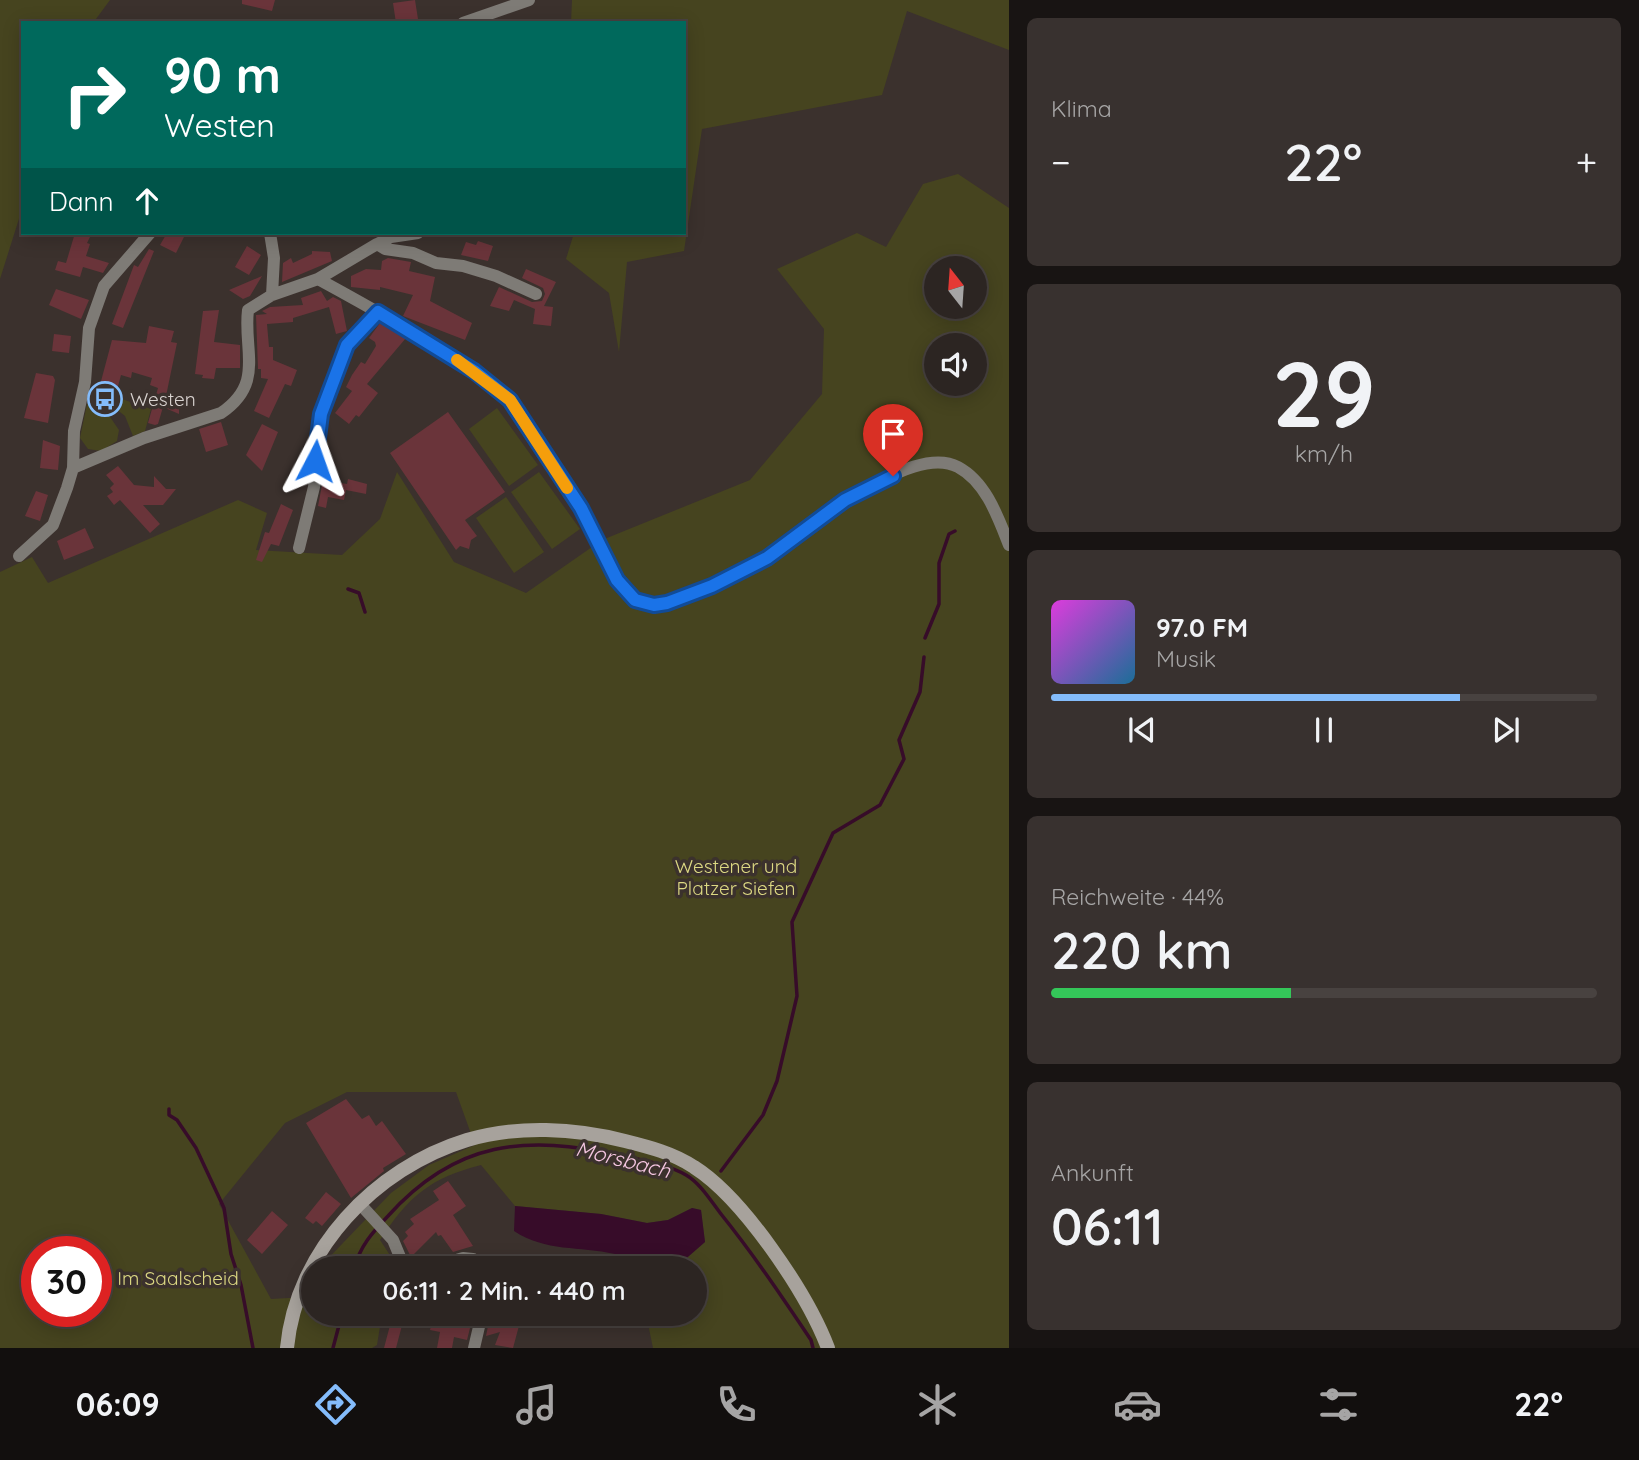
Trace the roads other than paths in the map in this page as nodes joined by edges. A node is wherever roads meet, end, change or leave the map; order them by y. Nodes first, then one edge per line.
1 (529, 0) edge
2 (469, 21) edge
3 (148, 235) edge
4 (270, 235) edge
5 (404, 235) edge
6 (377, 244) junction
7 (318, 279) junction
8 (536, 294) dead end
9 (272, 295) junction
10 (378, 312) junction
11 (73, 468) junction
12 (1009, 545) edge
13 (299, 548) dead end
14 (19, 556) dead end
15 (360, 1204) junction
16 (400, 1256) edge
17 (479, 1326) edge
18 (475, 1346) edge
19 (287, 1348) edge
20 (490, 1348) edge
21 (828, 1348) edge

1 - 2 street
3 - 11 street
4 - 9 street
5 - 6 street
6 - 7 street
6 - 8 street
7 - 9 street
7 - 10 street
9 - 11 street
10 - 12 street
10 - 13 street
11 - 14 street
15 - 16 street
15 - 19 main road
15 - 21 main road
17 - 18 street
18 - 20 street

